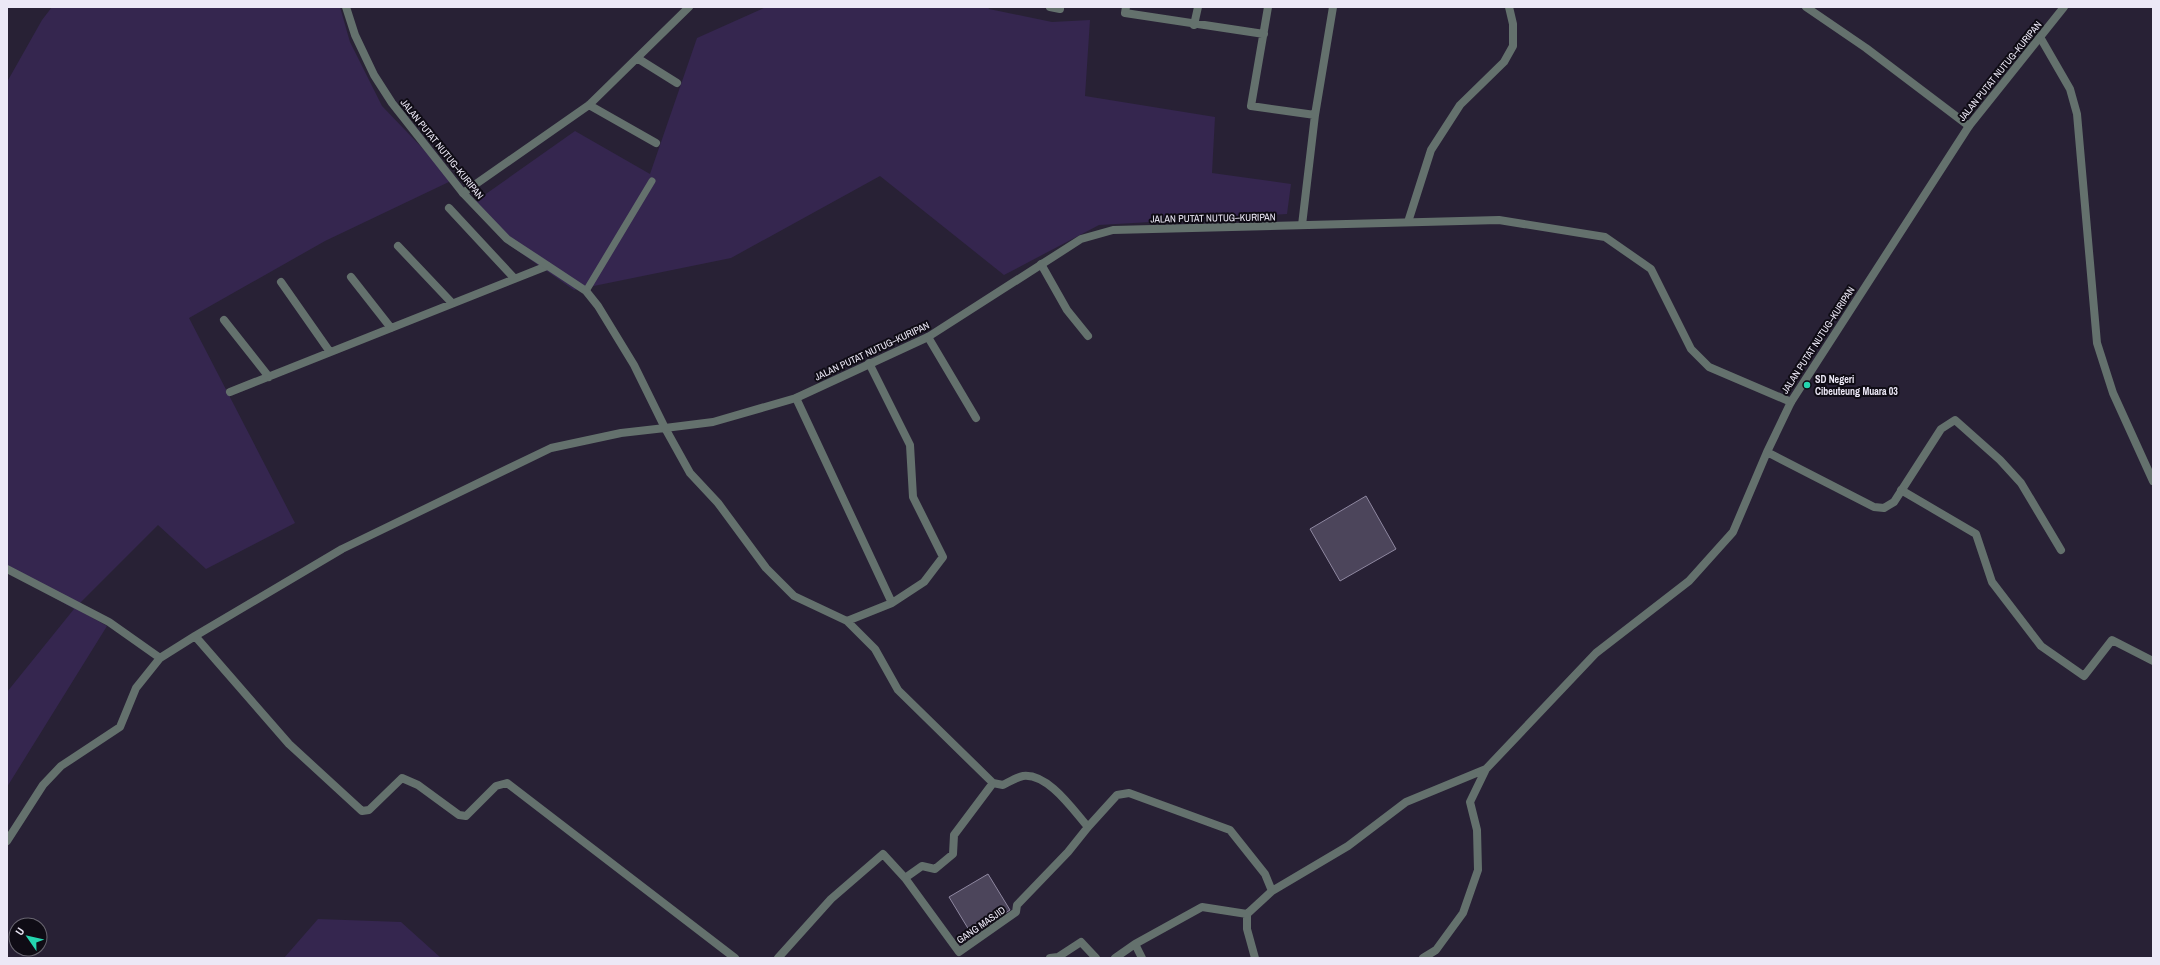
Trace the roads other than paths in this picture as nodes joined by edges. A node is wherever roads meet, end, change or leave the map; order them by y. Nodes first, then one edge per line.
1 (346, 7) edge
2 (690, 7) edge
3 (1050, 7) edge
4 (1060, 7) edge
5 (1126, 7) edge
6 (1198, 7) edge
7 (1268, 7) edge
8 (1333, 7) edge
9 (1509, 7) edge
10 (1806, 7) edge
11 (2064, 7) edge
12 (1194, 25) junction
13 (1264, 34) junction
14 (2040, 37) junction
15 (637, 58) junction
16 (678, 83) dead end
17 (589, 105) junction
18 (1315, 115) junction
19 (1969, 126) junction
20 (656, 143) dead end
21 (652, 181) dead end
22 (463, 193) junction
23 (449, 208) dead end
24 (1408, 222) junction
25 (1302, 225) junction
26 (398, 246) dead end
27 (1041, 264) junction
28 (547, 266) junction
29 (351, 277) dead end
30 (514, 278) junction
31 (281, 282) dead end
32 (586, 291) junction
33 (452, 303) junction
34 (224, 320) dead end
35 (391, 328) junction
36 (1088, 336) dead end
37 (928, 337) junction
38 (330, 352) junction
39 (869, 363) junction
40 (269, 377) junction
41 (230, 392) dead end
42 (796, 398) junction
43 (1791, 402) junction
44 (976, 418) dead end
45 (665, 428) junction
46 (1767, 452) junction
47 (2153, 481) edge
48 (1901, 490) junction
49 (2061, 550) dead end
50 (7, 569) edge
51 (892, 603) junction
52 (847, 621) junction
53 (195, 636) junction
54 (160, 658) junction
55 (2153, 662) edge
56 (1486, 769) junction
57 (993, 783) junction
58 (1088, 827) junction
59 (7, 841) edge
60 (905, 878) junction
61 (1272, 891) junction
62 (1247, 914) junction
63 (1134, 944) junction
64 (959, 955) edge
65 (735, 958) edge
66 (778, 958) edge
67 (1050, 958) edge
68 (1096, 958) edge
69 (1115, 958) edge
70 (1142, 958) edge
71 (1256, 958) edge
72 (1423, 958) edge

1 - 22 street, JALAN PUTAT NUTUG–KURIPAN
2 - 15 street
3 - 4 street
5 - 12 street
6 - 12 street
7 - 13 street
8 - 18 street
9 - 24 street
10 - 19 street
11 - 14 street, JALAN PUTAT NUTUG–KURIPAN
12 - 13 street
13 - 18 street
14 - 19 street, JALAN PUTAT NUTUG–KURIPAN
14 - 47 street
15 - 16 street
15 - 17 street
17 - 20 street
17 - 22 street
18 - 25 street
19 - 43 street, JALAN PUTAT NUTUG–KURIPAN
21 - 32 lane
22 - 28 street, JALAN PUTAT NUTUG–KURIPAN
23 - 30 street
24 - 25 street, JALAN PUTAT NUTUG–KURIPAN
24 - 43 street, JALAN PUTAT NUTUG–KURIPAN
25 - 27 street, JALAN PUTAT NUTUG–KURIPAN
26 - 33 street
27 - 36 street
27 - 37 street, JALAN PUTAT NUTUG–KURIPAN
28 - 30 street
28 - 32 street, JALAN PUTAT NUTUG–KURIPAN
29 - 35 street
30 - 33 street
31 - 38 street
32 - 45 street, JALAN PUTAT NUTUG–KURIPAN
33 - 35 street
34 - 40 street
35 - 38 street
37 - 39 street, JALAN PUTAT NUTUG–KURIPAN
37 - 44 street
38 - 40 street
39 - 42 street, JALAN PUTAT NUTUG–KURIPAN
39 - 51 street
40 - 41 street
42 - 45 street, JALAN PUTAT NUTUG–KURIPAN
42 - 51 street
43 - 46 street
45 - 52 street
45 - 53 street
46 - 48 street
46 - 56 street
48 - 49 street
48 - 55 street
50 - 54 street
51 - 52 street
52 - 57 street
53 - 54 street
53 - 65 street
54 - 59 street
56 - 61 street
56 - 72 street
57 - 58 street
57 - 60 street
58 - 61 street, GANG MASJID
58 - 64 street, GANG MASJID
60 - 64 street, GANG MASJID
60 - 66 street, GANG MASJID
61 - 62 street
62 - 63 street
62 - 71 street
63 - 69 street
63 - 70 street
67 - 68 street

